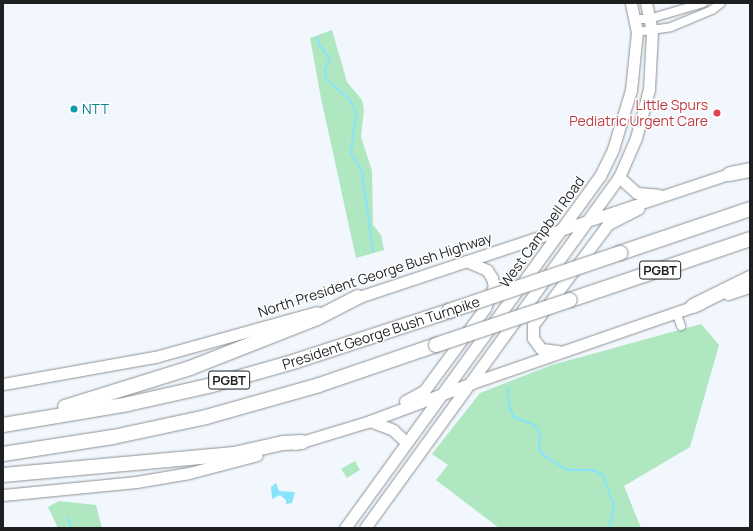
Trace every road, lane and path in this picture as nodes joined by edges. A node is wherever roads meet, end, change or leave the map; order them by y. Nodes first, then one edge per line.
1 (631, 3) edge
2 (646, 3) edge
3 (703, 3) edge
4 (721, 3) edge
5 (649, 19) junction
6 (635, 20) junction
7 (652, 31) junction
8 (637, 32) junction
9 (750, 167) edge
10 (750, 170) edge
11 (730, 174) junction
12 (619, 177) junction
13 (665, 195) junction
14 (750, 209) edge
15 (592, 218) junction
16 (564, 228) junction
17 (750, 239) edge
18 (466, 261) junction
19 (750, 278) edge
20 (750, 287) edge
21 (358, 297) junction
22 (693, 306) junction
23 (676, 312) junction
24 (681, 326) dead end
25 (565, 351) junction
26 (472, 382) junction
27 (3, 384) edge
28 (440, 394) junction
29 (370, 421) junction
30 (3, 425) edge
31 (302, 442) junction
32 (406, 442) junction
33 (3, 454) edge
34 (3, 475) edge
35 (3, 495) edge
36 (352, 517) junction
37 (345, 528) edge
38 (366, 528) edge

1 - 6 main road, West Campbell Road
2 - 5 main road
3 - 5 street
4 - 7 street
5 - 6 street
5 - 7 main road
6 - 8 main road, West Campbell Road
7 - 8 street
7 - 12 main road
8 - 16 main road, West Campbell Road
9 - 11 main road, North President George Bush Highway
10 - 11 highway
11 - 13 main road, North President George Bush Highway
12 - 13 main road
12 - 15 main road
13 - 15 main road, North President George Bush Highway
13 - 25 main road
14 - 30 highway, President George Bush Turnpike / PGBT, bridge
15 - 16 main road, North President George Bush Highway
15 - 26 main road
16 - 18 main road, North President George Bush Highway
16 - 28 main road, West Campbell Road
17 - 33 highway, President George Bush Turnpike / PGBT, bridge
18 - 21 main road, North President George Bush Highway
18 - 29 main road
19 - 22 highway
20 - 22 main road
21 - 27 main road, North President George Bush Highway
21 - 30 highway
22 - 23 main road
23 - 24 street
23 - 25 main road
25 - 26 main road
26 - 28 main road
26 - 38 main road
28 - 29 main road
28 - 32 main road, West Campbell Road
29 - 31 main road
29 - 32 main road
31 - 34 highway
31 - 35 main road
32 - 36 main road, West Campbell Road
36 - 37 main road, West Campbell Road
36 - 38 main road

